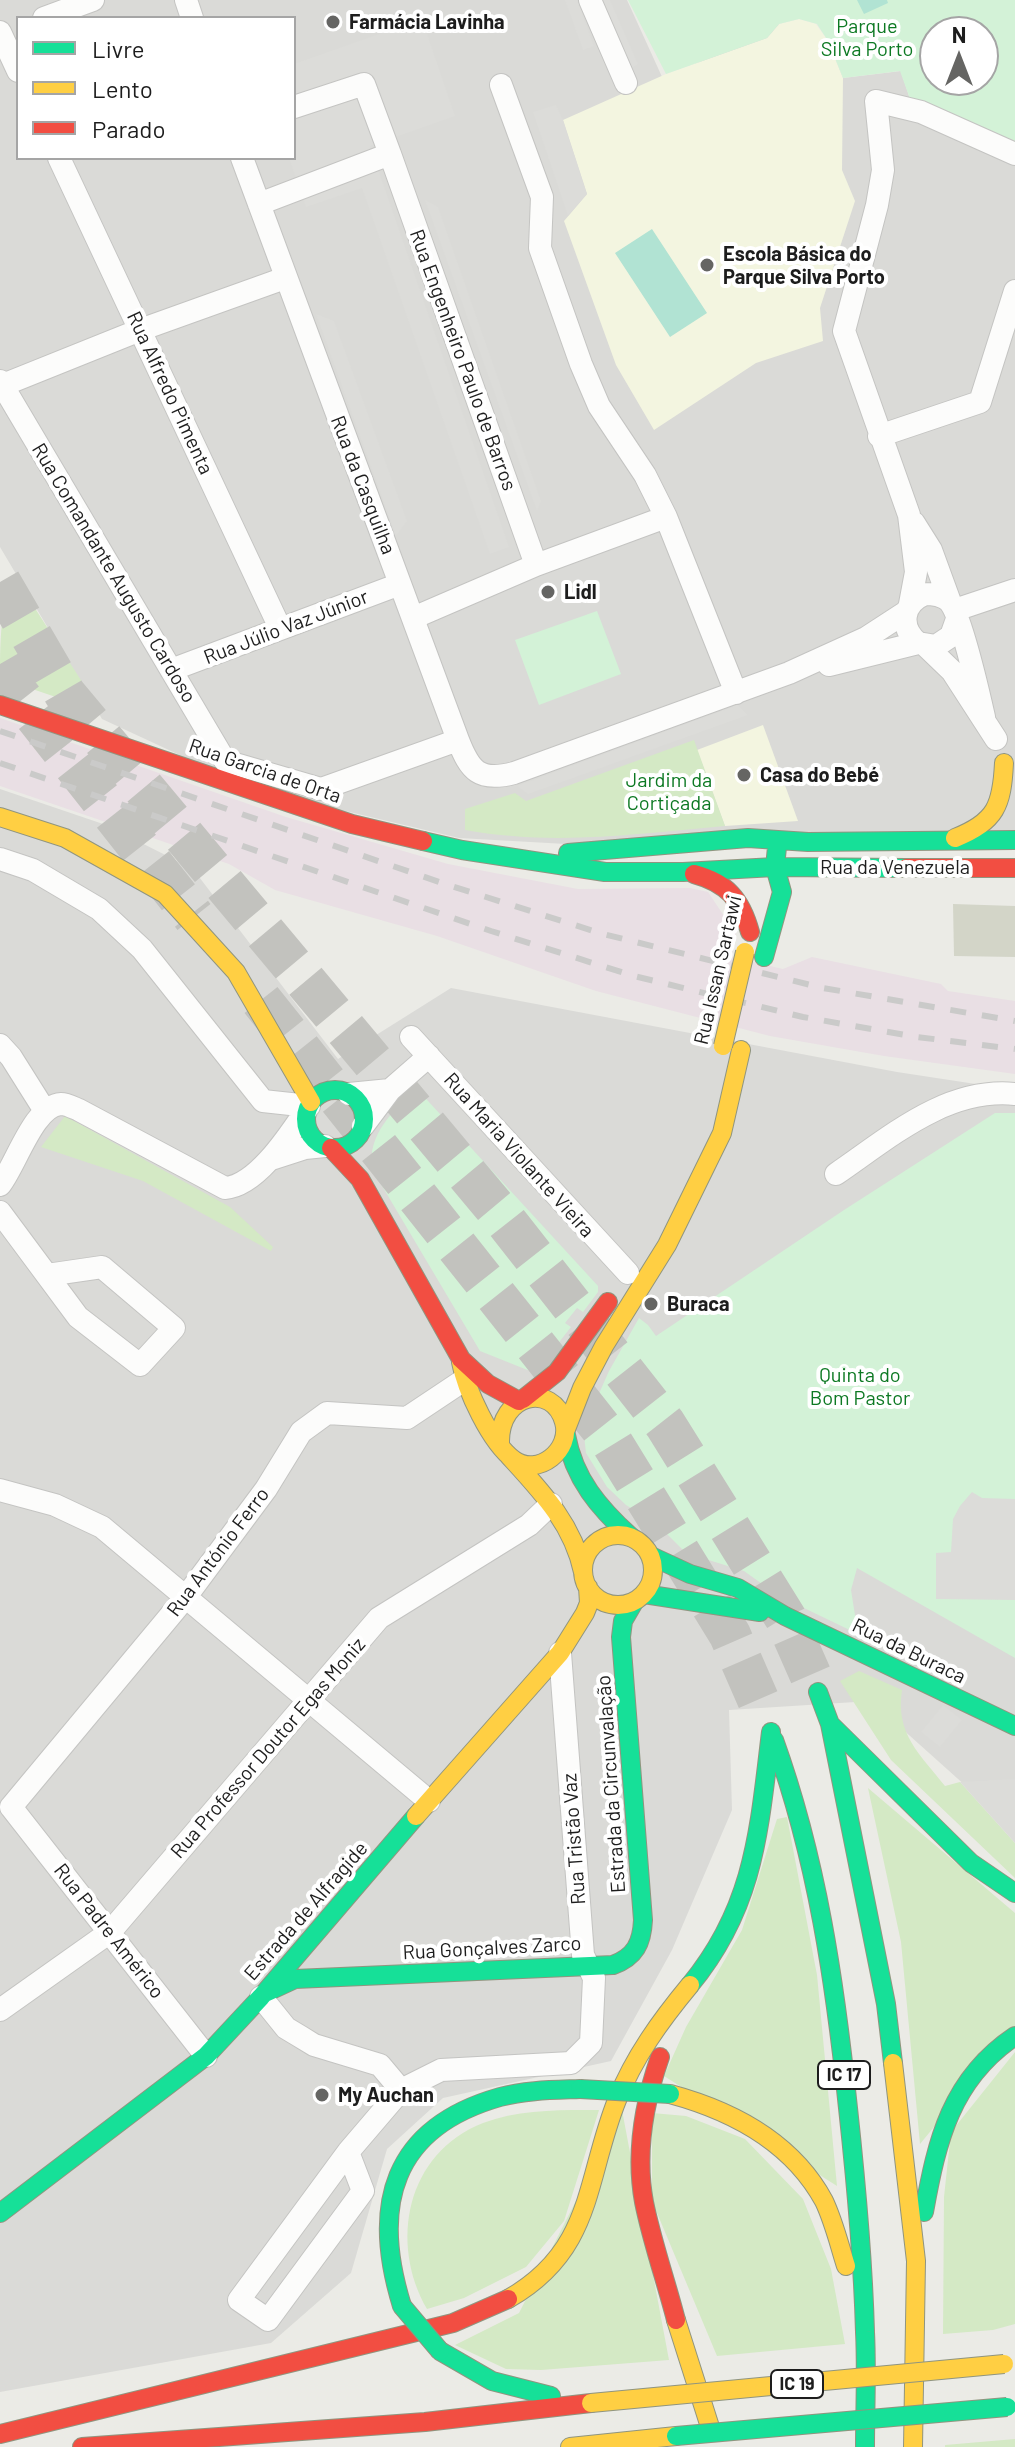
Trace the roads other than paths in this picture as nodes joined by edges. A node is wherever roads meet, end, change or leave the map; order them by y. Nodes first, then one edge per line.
1 (93, 0) edge
2 (590, 0) edge
3 (49, 16) edge
4 (0, 33) edge
5 (16, 67) edge
6 (626, 83) dead end
7 (501, 85) dead end
8 (296, 106) edge
9 (390, 154) junction
10 (1015, 154) edge
11 (60, 160) edge
12 (243, 160) edge
13 (259, 204) junction
14 (285, 278) junction
15 (1015, 291) edge
16 (140, 330) junction
17 (1, 383) edge
18 (879, 436) junction
19 (909, 515) junction
20 (666, 517) junction
21 (536, 565) junction
22 (400, 584) junction
23 (1015, 590) edge
24 (908, 608) junction
25 (954, 610) junction
26 (413, 618) junction
27 (280, 628) junction
28 (922, 644) junction
29 (171, 670) junction
30 (789, 673) junction
31 (736, 693) junction
32 (0, 705) edge
33 (984, 717) junction
34 (996, 739) joint
35 (458, 740) junction
36 (1009, 761) edge
37 (1015, 782) edge
38 (0, 817) edge
39 (952, 839) junction
40 (778, 840) junction
41 (1015, 840) edge
42 (521, 858) junction
43 (0, 859) edge
44 (1012, 866) edge
45 (775, 867) junction
46 (861, 868) junction
47 (683, 872) junction
48 (773, 927) junction
49 (750, 932) junction
50 (762, 963) dead end
51 (747, 1023) dead end
52 (411, 1037) dead end
53 (0, 1045) edge
54 (732, 1048) junction
55 (429, 1056) junction
56 (298, 1078) junction
57 (390, 1090) junction
58 (342, 1092) junction
59 (1015, 1094) edge
60 (309, 1106) junction
61 (48, 1109) junction
62 (362, 1129) junction
63 (328, 1147) junction
64 (270, 1159) junction
65 (836, 1174) dead end
66 (360, 1179) junction
67 (0, 1185) edge
68 (0, 1212) edge
69 (628, 1273) junction
70 (47, 1275) junction
71 (462, 1370) junction
72 (521, 1400) junction
73 (566, 1432) junction
74 (503, 1448) junction
75 (0, 1490) edge
76 (551, 1504) junction
77 (631, 1537) junction
78 (651, 1556) junction
79 (585, 1579) junction
80 (185, 1598) junction
81 (639, 1598) junction
82 (785, 1616) junction
83 (560, 1653) junction
84 (818, 1692) tunnel mouth
85 (308, 1700) junction
86 (764, 1713) tunnel mouth
87 (830, 1724) junction
88 (1015, 1726) edge
89 (771, 1732) junction
90 (429, 1801) junction
91 (6, 1806) edge
92 (1015, 1893) edge
93 (329, 1919) junction
94 (110, 1932) junction
95 (627, 1960) joint
96 (588, 1966) junction
97 (358, 1976) junction
98 (687, 1989) junction
99 (261, 1997) junction
100 (0, 2010) edge
101 (1015, 2036) edge
102 (206, 2056) junction
103 (401, 2090) junction
104 (348, 2152) junction
105 (0, 2213) edge
106 (916, 2261) junction
107 (865, 2320) junction
108 (1011, 2363) edge
109 (591, 2403) junction
110 (1011, 2407) edge
111 (0, 2434) edge
112 (676, 2436) junction
113 (82, 2447) edge
114 (570, 2447) edge
115 (654, 2447) edge
116 (717, 2447) edge
117 (865, 2447) edge
118 (913, 2447) edge

1 - 3 street
2 - 6 street
4 - 5 street
7 - 20 street
8 - 9 street, Rua Engenheiro Paulo de Barros
9 - 13 street
9 - 21 street, Rua Engenheiro Paulo de Barros
10 - 18 street
11 - 16 street, Rua Alfredo Pimenta
12 - 13 street, Rua da Casquilha
13 - 14 street, Rua da Casquilha
14 - 16 street
14 - 22 street, Rua da Casquilha
15 - 18 street
16 - 17 street
16 - 27 street, Rua Alfredo Pimenta
17 - 29 street, Rua Comandante Augusto Cardoso
18 - 19 street
19 - 24 street
19 - 25 street
20 - 21 street
20 - 31 street
21 - 26 street
22 - 26 street, Rua da Casquilha
22 - 27 street, Rua Júlio Vaz Júnior
23 - 25 street
24 - 25 street
24 - 28 street
24 - 30 street
25 - 28 street
25 - 33 street
26 - 35 street, Rua da Casquilha
27 - 29 street, Rua Júlio Vaz Júnior
28 - 30 street
28 - 33 street
29 - 35 street, Rua Comandante Augusto Cardoso
30 - 31 street
31 - 35 street, Rua da Casquilha
32 - 42 main road, Rua Garcia de Orta
33 - 34 street
34 - 36 main road
36 - 37 main road
36 - 39 main road
38 - 56 main road
39 - 40 main road, Rua da Venezuela
39 - 41 main road, Rua da Venezuela
40 - 42 main road, Rua Garcia de Orta
40 - 45 main road
42 - 47 main road, Rua Garcia de Orta
43 - 60 street
44 - 46 main road, Rua da Venezuela
45 - 46 main road, Rua da Venezuela
45 - 47 main road, Rua Garcia de Orta
45 - 48 main road, Rua Issan Sartawi
45 - 49 main road, Rua Issan Sartawi
46 - 48 main road
47 - 49 main road
48 - 50 main road, Rua Issan Sartawi
49 - 54 main road, Rua Issan Sartawi, bridge
51 - 54 main road, Rua Issan Sartawi
52 - 55 street, Rua Maria Violante Vieira
53 - 61 street
54 - 69 main road, Rua Issan Sartawi
54 - 73 main road, Rua Issan Sartawi
55 - 57 street
55 - 69 street, Rua Maria Violante Vieira
56 - 58 main road
56 - 60 main road
57 - 58 street
57 - 62 street
58 - 60 main road
58 - 62 main road
59 - 65 street
60 - 63 main road
60 - 64 street
61 - 64 street
61 - 67 street
62 - 63 main road
62 - 66 main road
63 - 64 street
63 - 66 main road
66 - 71 main road
68 - 70 street
69 - 72 main road, Rua Issan Sartawi
70 - 70 street
71 - 72 main road
71 - 74 main road
71 - 80 street, Rua António Ferro
72 - 73 main road
72 - 74 main road
73 - 74 main road
73 - 77 main road
74 - 76 main road
75 - 80 street
76 - 79 main road
76 - 85 street, Rua Professor Doutor Egas Moniz
77 - 78 main road
77 - 79 main road
78 - 81 main road
78 - 82 main road, Rua da Buraca
79 - 81 main road
79 - 83 main road, Estrada de Alfragide
80 - 85 street
80 - 91 street, Rua António Ferro
81 - 82 main road, Rua da Buraca
81 - 95 main road, Estrada da Circunvalação
82 - 88 main road, Rua da Buraca
83 - 90 main road, Estrada de Alfragide
83 - 96 street, Rua Tristão Vaz
84 - 87 main road, IC 17
85 - 90 street
85 - 94 street, Rua Professor Doutor Egas Moniz
86 - 89 main road, IC 17
87 - 92 main road
87 - 106 main road, IC 17
89 - 98 main road
89 - 107 main road, IC 17
90 - 93 main road, Estrada de Alfragide
91 - 94 street, Rua Padre Américo
93 - 97 main road, Rua Gonçalves Zarco
93 - 99 main road, Estrada de Alfragide
94 - 100 street, Rua Professor Doutor Egas Moniz
94 - 102 street, Rua Padre Américo
95 - 96 main road, Rua Gonçalves Zarco
96 - 97 main road, Rua Gonçalves Zarco
96 - 103 street, Rua Tristão Vaz
97 - 99 main road, Rua Gonçalves Zarco
98 - 111 main road
98 - 116 main road
99 - 102 main road, Estrada de Alfragide
99 - 103 street
101 - 106 main road
102 - 105 main road, Estrada de Alfragide
103 - 104 street
104 - 104 street
106 - 118 main road, IC 17
107 - 109 main road, bridge
107 - 117 main road, IC 17
108 - 109 main road, IC 19, bridge
109 - 113 main road, IC 19
110 - 112 main road, IC 19, bridge
112 - 114 main road, IC 19
112 - 115 main road

